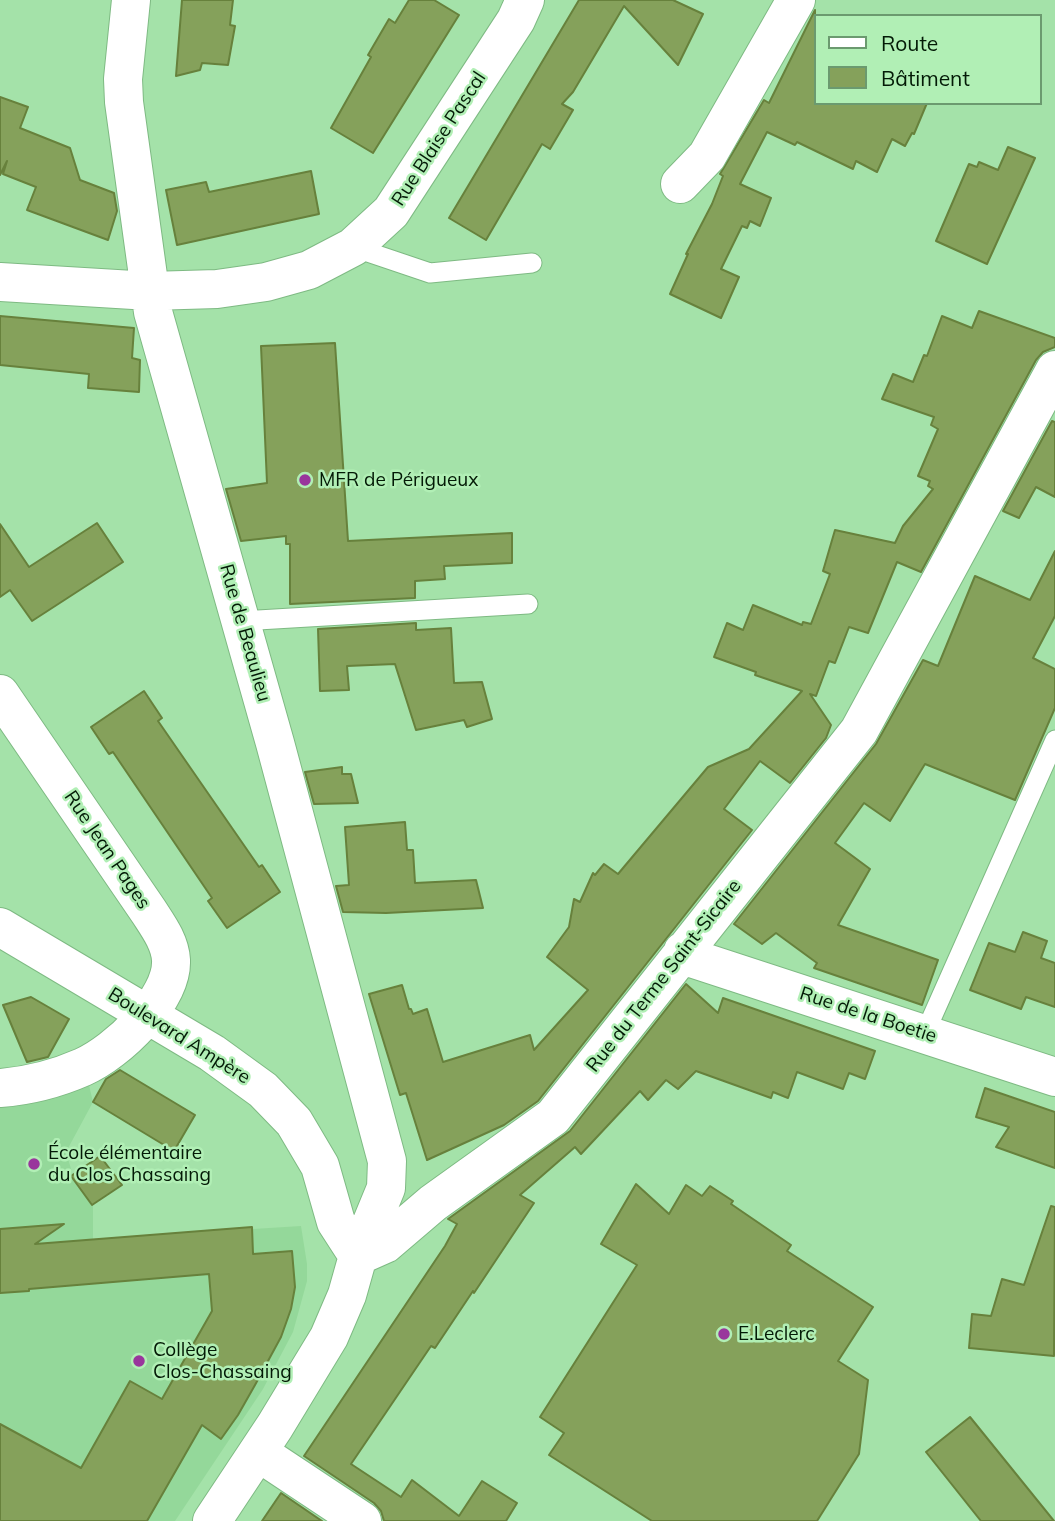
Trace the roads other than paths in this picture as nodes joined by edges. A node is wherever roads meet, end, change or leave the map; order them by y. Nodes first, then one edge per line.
1 (131, 0) edge
2 (525, 0) edge
3 (796, 0) edge
4 (680, 184) dead end
5 (353, 247) junction
6 (532, 263) dead end
7 (0, 282) edge
8 (150, 291) junction
9 (1055, 370) edge
10 (528, 604) dead end
11 (241, 621) junction
12 (0, 694) edge
13 (1055, 740) edge
14 (0, 927) edge
15 (683, 951) junction
16 (147, 1015) junction
17 (925, 1033) junction
18 (1055, 1076) edge
19 (0, 1088) edge
20 (358, 1256) junction
21 (258, 1452) junction
22 (212, 1521) edge
23 (362, 1521) edge

1 - 8 street, Rue de Beaulieu
2 - 5 street, Rue Blaise Pascal
3 - 4 street
5 - 6 lane
5 - 8 street, Rue Blaise Pascal
7 - 8 street, Rue Blaise Pascal
8 - 11 street, Rue de Beaulieu
9 - 15 street, Rue du Terme Saint-Sicaire
10 - 11 lane
11 - 20 street, Rue de Beaulieu
12 - 16 street, Rue Jean Pages
13 - 17 lane
14 - 16 street, Boulevard Ampère
15 - 17 street, Rue de la Boetie
15 - 20 street, Rue du Terme Saint-Sicaire
16 - 19 street, Rue Jean Pages
16 - 20 street, Boulevard Ampère
17 - 18 street, Rue de la Boetie
20 - 21 street
21 - 22 street
21 - 23 street

